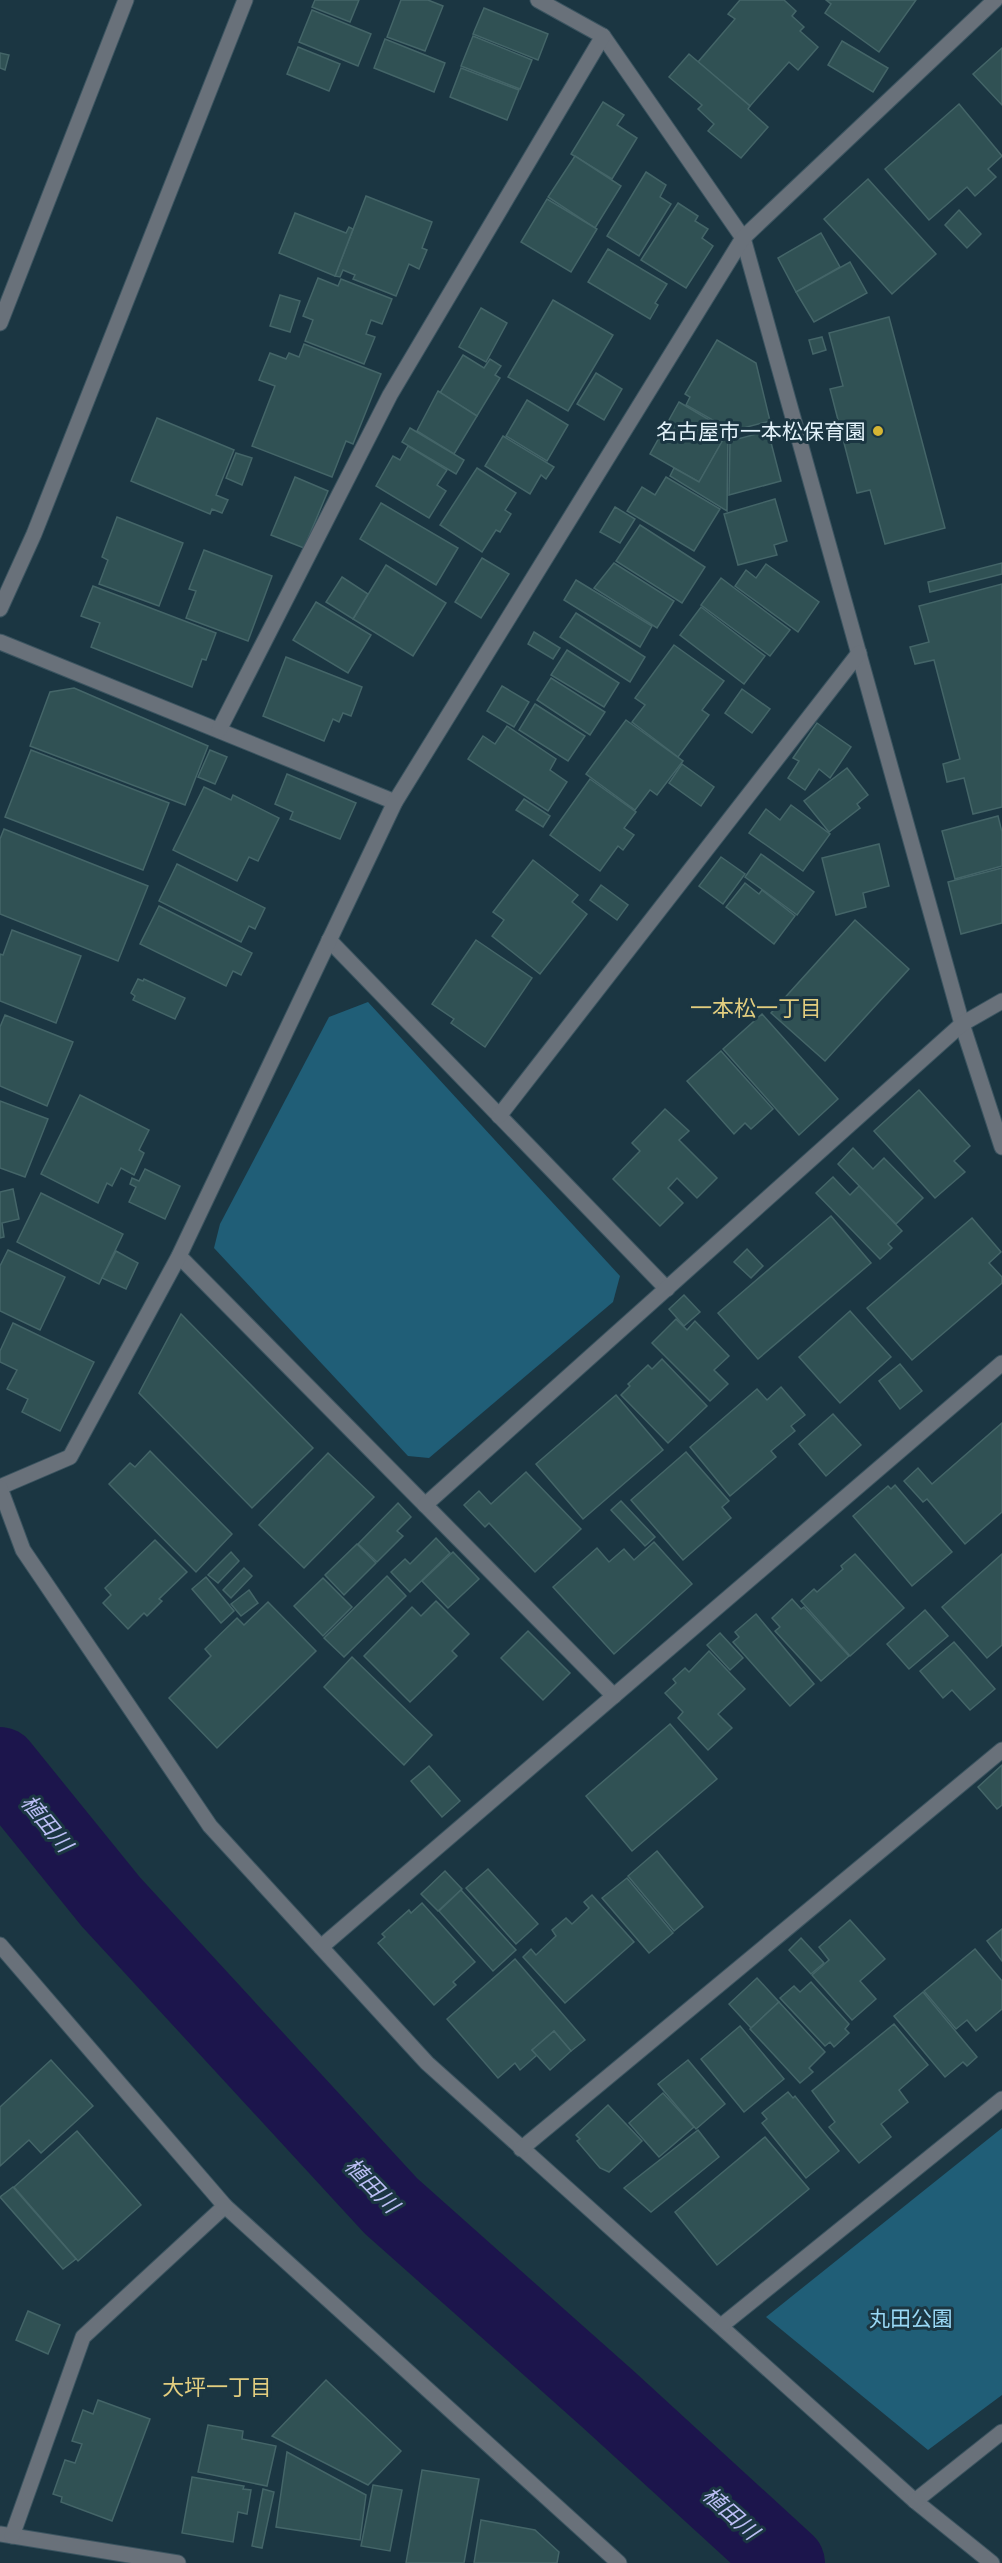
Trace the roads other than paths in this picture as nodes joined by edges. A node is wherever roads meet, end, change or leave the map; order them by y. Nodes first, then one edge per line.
1 (126, 0) edge
2 (244, 0) edge
3 (538, 0) edge
4 (995, 0) edge
5 (603, 36) junction
6 (743, 238) junction
7 (0, 323) edge
8 (0, 609) edge
9 (0, 642) edge
10 (859, 653) junction
11 (219, 730) junction
12 (395, 802) junction
13 (329, 940) junction
14 (1002, 1001) edge
15 (962, 1024) junction
16 (499, 1116) junction
17 (1002, 1147) edge
18 (179, 1256) junction
19 (667, 1289) junction
20 (1002, 1363) edge
21 (0, 1488) edge
22 (425, 1505) junction
23 (614, 1696) junction
24 (1002, 1749) edge
25 (0, 1945) edge
26 (321, 1947) junction
27 (1002, 2099) edge
28 (521, 2149) junction
29 (225, 2206) junction
30 (721, 2326) junction
31 (1002, 2432) edge
32 (915, 2500) junction
33 (6, 2535) edge
34 (178, 2563) edge
35 (619, 2563) edge
36 (992, 2563) edge

1 - 7 street
2 - 8 street
3 - 5 street
4 - 6 street
5 - 6 street
5 - 11 street
6 - 10 street
6 - 12 street
9 - 11 street
10 - 15 street
10 - 16 street
11 - 12 street
12 - 13 street
13 - 16 street
13 - 18 street
14 - 15 street
15 - 17 street
15 - 19 street
16 - 19 street
18 - 21 street
18 - 22 street
19 - 22 street
20 - 23 street
21 - 26 street
22 - 23 street
23 - 26 street
24 - 28 street
25 - 29 street
26 - 28 street
27 - 30 street
28 - 30 street
29 - 33 street
29 - 35 street
30 - 32 street
31 - 32 street
32 - 36 street
33 - 34 street

